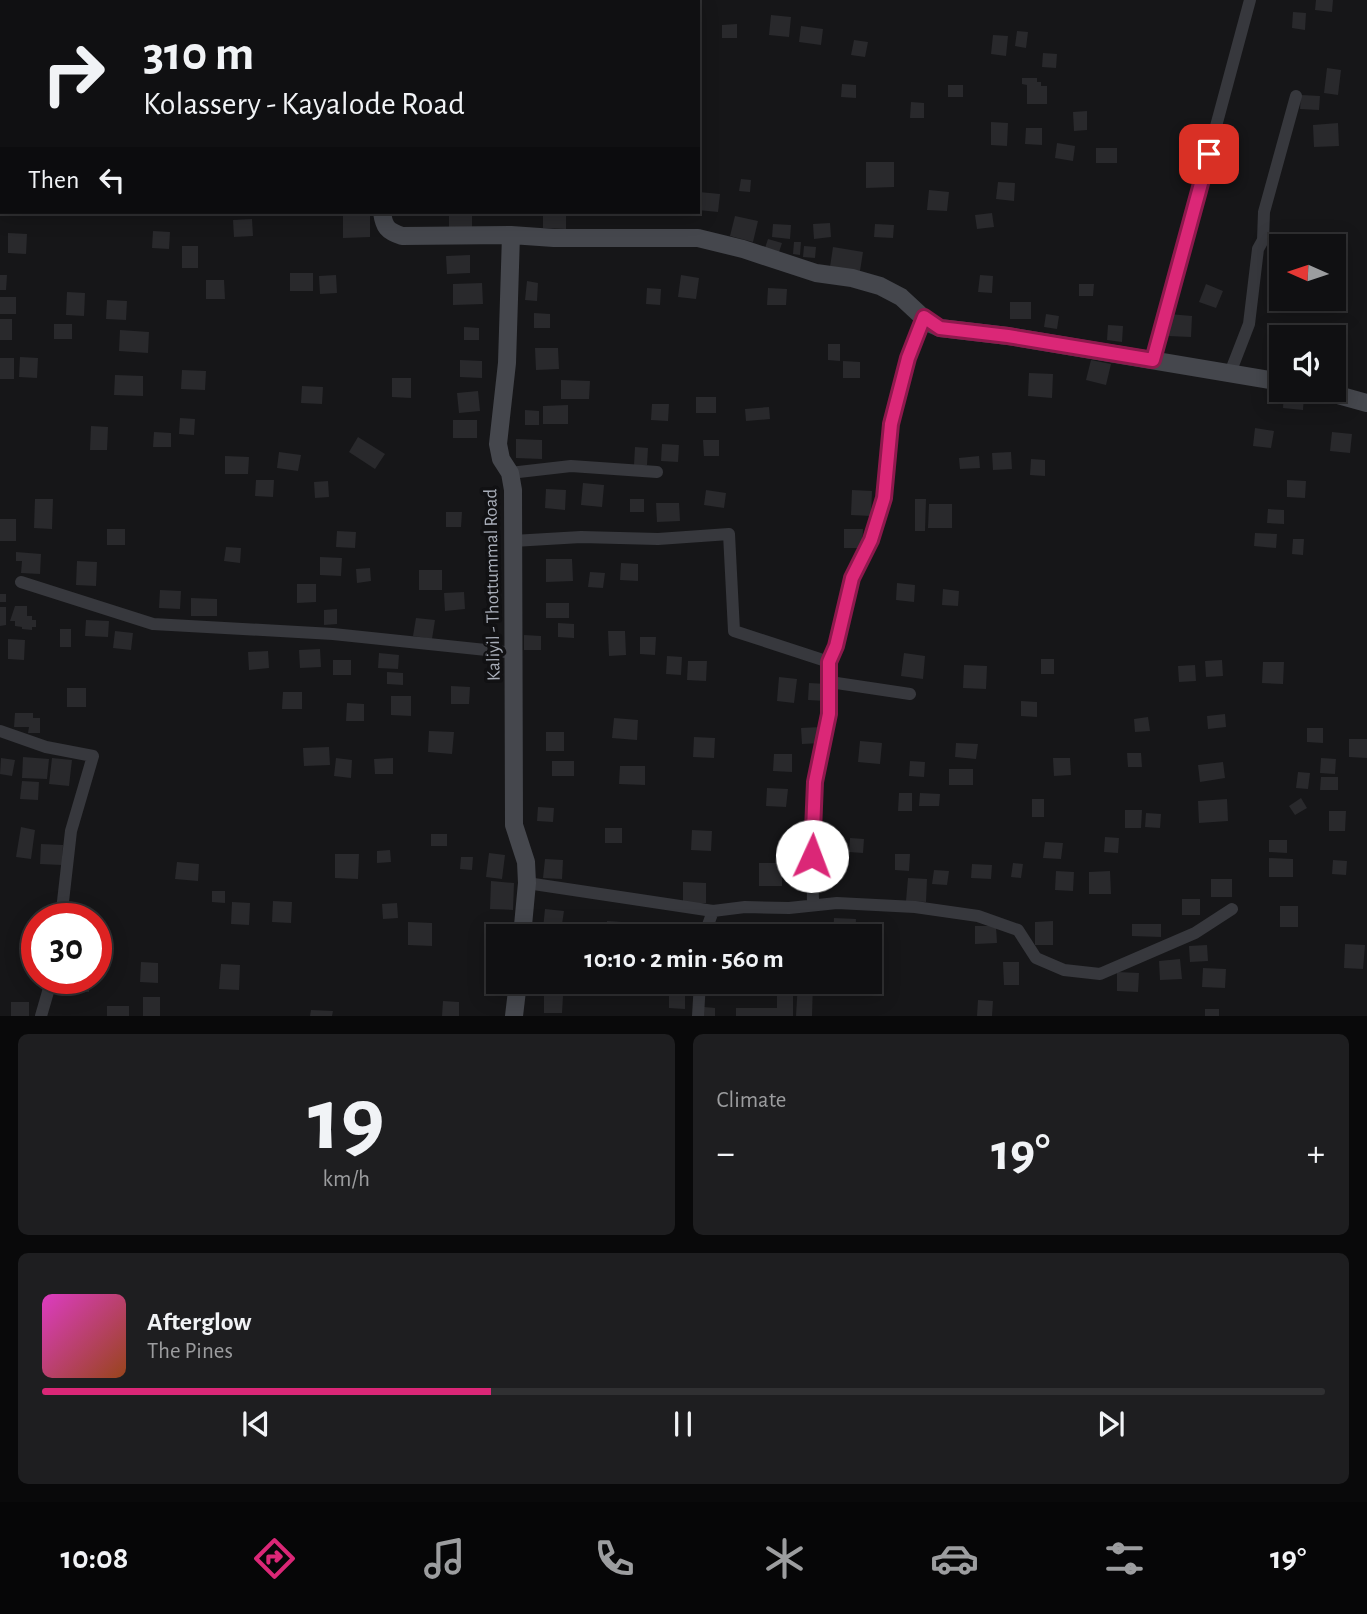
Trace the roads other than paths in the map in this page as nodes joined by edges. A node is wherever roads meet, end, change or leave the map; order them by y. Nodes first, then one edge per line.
1 (1250, 0) edge
2 (1296, 96) dead end
3 (382, 214) edge
4 (511, 234) junction
5 (924, 317) junction
6 (1153, 360) junction
7 (1230, 373) junction
8 (1269, 380) edge
9 (1346, 397) edge
10 (1367, 403) edge
11 (657, 472) dead end
12 (510, 473) junction
13 (513, 541) junction
14 (21, 582) dead end
15 (514, 653) junction
16 (829, 662) junction
17 (830, 682) junction
18 (910, 694) dead end
19 (0, 731) edge
20 (527, 883) junction
21 (63, 903) edge
22 (813, 905) junction
23 (1232, 909) dead end
24 (713, 911) junction
25 (523, 924) edge
26 (708, 924) edge
27 (47, 994) edge
28 (517, 994) edge
29 (699, 994) edge
30 (41, 1016) edge
31 (514, 1016) edge
32 (698, 1016) edge

1 - 6 street
2 - 7 street
3 - 4 main road
4 - 5 main road
4 - 12 main road, Kaliyil - Thottummal Road
5 - 6 main road
5 - 16 street
6 - 7 main road
7 - 8 main road
9 - 10 main road
11 - 12 street
12 - 13 main road, Kaliyil - Thottummal Road
13 - 15 main road, Kaliyil - Thottummal Road
13 - 16 street
14 - 15 street
15 - 20 main road, Kaliyil - Thottummal Road
16 - 17 street
17 - 18 street
17 - 22 street
19 - 21 street
20 - 24 street
20 - 25 main road, Kaliyil - Thottummal Road
22 - 23 street
22 - 24 street
24 - 26 street
27 - 30 street
28 - 31 main road
29 - 32 street

